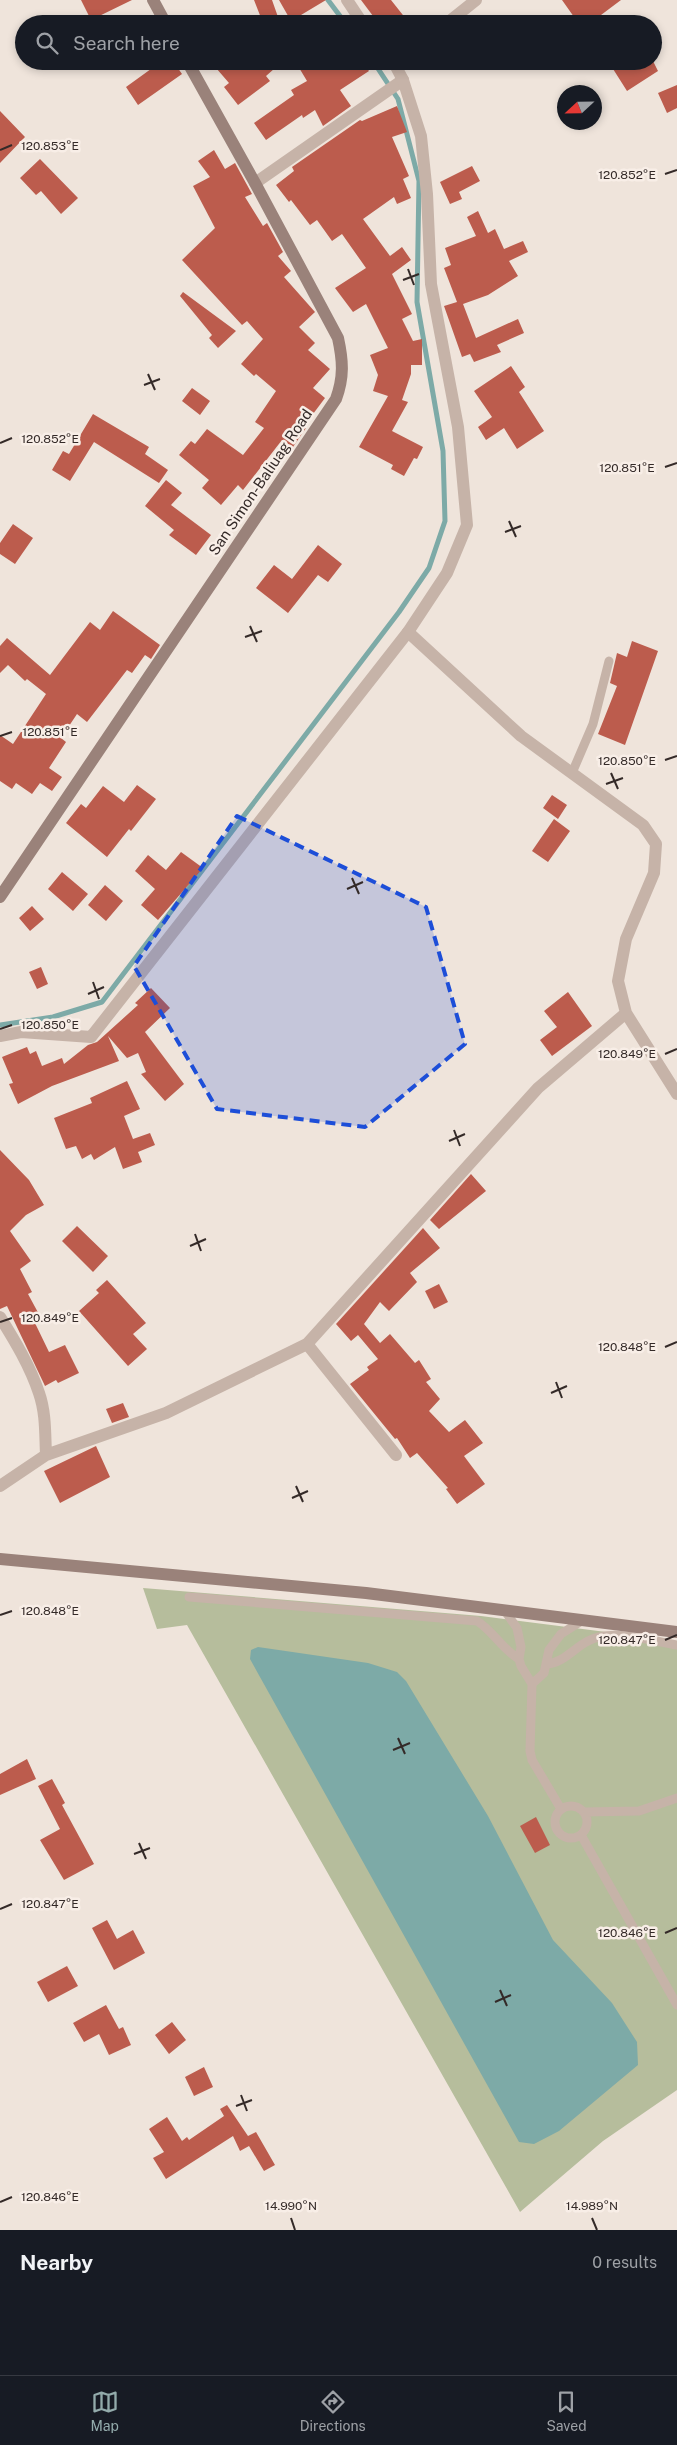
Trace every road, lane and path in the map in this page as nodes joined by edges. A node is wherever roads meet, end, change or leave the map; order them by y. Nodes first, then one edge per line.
1 (153, 0) edge
2 (347, 0) edge
3 (476, 0) edge
4 (161, 15) edge
5 (356, 15) edge
6 (457, 15) edge
7 (192, 70) edge
8 (398, 70) edge
9 (400, 83) junction
10 (255, 183) junction
11 (408, 632) junction
12 (609, 661) dead end
13 (572, 773) junction
14 (0, 897) edge
15 (626, 1013) junction
16 (0, 1036) edge
17 (677, 1094) edge
18 (0, 1317) edge
19 (307, 1344) junction
20 (46, 1455) junction
21 (396, 1455) dead end
22 (0, 1486) edge
23 (0, 1558) edge
24 (189, 1597) dead end
25 (505, 1611) junction
26 (583, 1620) junction
27 (677, 1632) edge
28 (677, 1645) edge
29 (519, 1658) junction
30 (547, 1664) junction
31 (532, 1684) junction
32 (677, 1798) edge
33 (561, 1809) junction
34 (584, 1812) junction
35 (581, 1835) junction
36 (677, 2005) edge

1 - 4 main road
2 - 5 street
3 - 6 street
7 - 10 main road, San Simon-Baliuag Road
8 - 9 street
9 - 10 street
9 - 11 street
10 - 14 main road, San Simon-Baliuag Road
11 - 13 street
11 - 16 street
12 - 13 lane
13 - 15 street
15 - 17 street
15 - 19 street
18 - 20 street
19 - 20 street
19 - 21 street
20 - 22 street
23 - 25 main road
24 - 29 lane
25 - 26 main road
25 - 29 lane
26 - 27 main road
26 - 30 lane
28 - 30 lane
29 - 31 lane
30 - 31 lane
31 - 33 lane
32 - 34 lane
33 - 34 lane
33 - 35 lane
34 - 35 lane
35 - 36 lane

